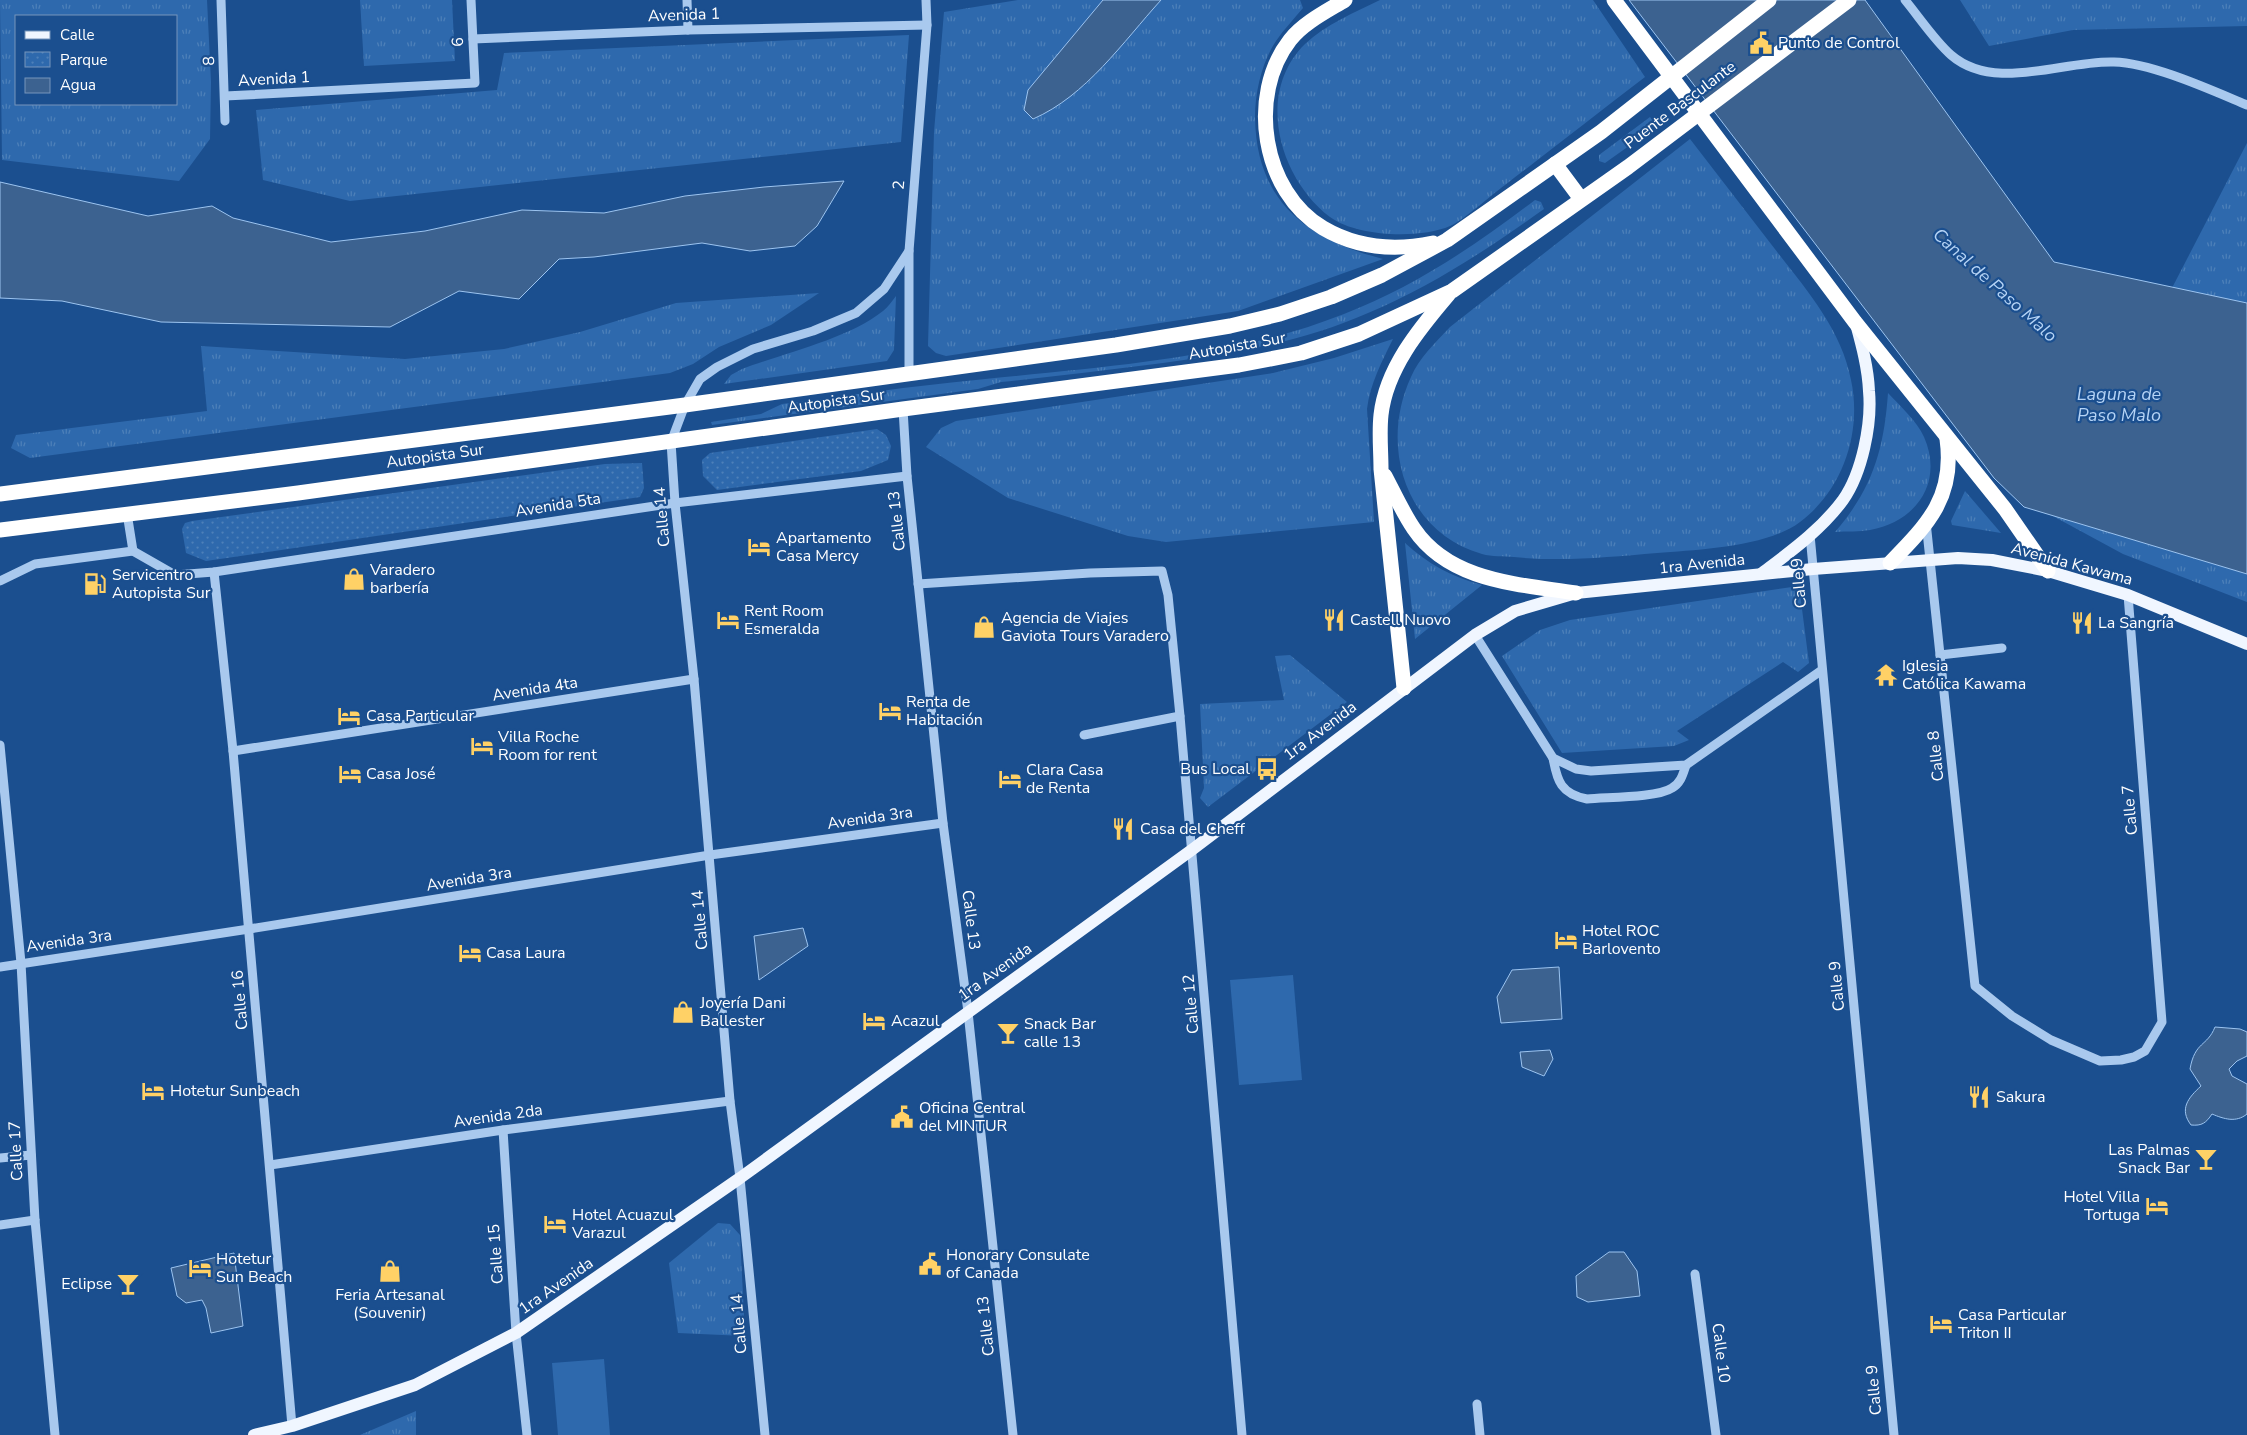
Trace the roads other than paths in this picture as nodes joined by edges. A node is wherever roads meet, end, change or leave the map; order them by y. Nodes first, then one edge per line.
1 (221, 0) edge
2 (471, 0) edge
3 (687, 0) edge
4 (926, 0) edge
5 (1345, 0) edge
6 (1614, 0) edge
7 (1769, 0) edge
8 (1849, 0) edge
9 (1905, 0) edge
10 (927, 25) junction
11 (688, 30) junction
12 (472, 39) junction
13 (475, 83) joint
14 (225, 96) junction
15 (2247, 105) edge
16 (225, 121) dead end
17 (1601, 132) joint
18 (1555, 164) junction
19 (1628, 167) joint
20 (1581, 199) junction
21 (1447, 240) junction
22 (909, 251) junction
23 (1452, 291) junction
24 (1855, 322) junction
25 (909, 373) junction
26 (685, 405) junction
27 (903, 409) junction
28 (1947, 437) junction
29 (671, 442) junction
30 (1381, 469) junction
31 (907, 476) junction
32 (0, 494) edge
33 (675, 503) junction
34 (127, 513) junction
35 (1926, 522) junction
36 (0, 530) edge
37 (1810, 535) junction
38 (133, 551) junction
39 (1930, 560) junction
40 (1890, 563) junction
41 (1813, 569) junction
42 (2048, 571) junction
43 (214, 572) junction
44 (1761, 574) junction
45 (0, 581) edge
46 (918, 584) junction
47 (1576, 594) junction
48 (2128, 596) junction
49 (1475, 635) junction
50 (2247, 644) edge
51 (2002, 648) dead end
52 (1940, 655) junction
53 (1822, 670) junction
54 (694, 679) junction
55 (1404, 688) junction
56 (1180, 716) junction
57 (1084, 735) dead end
58 (0, 745) edge
59 (232, 751) junction
60 (1553, 758) junction
61 (1686, 765) junction
62 (943, 824) junction
63 (1192, 849) junction
64 (710, 855) junction
65 (249, 929) junction
66 (21, 963) junction
67 (0, 967) edge
68 (1975, 986) joint
69 (968, 1012) junction
70 (730, 1101) junction
71 (503, 1130) junction
72 (31, 1155) junction
73 (0, 1158) edge
74 (270, 1165) junction
75 (740, 1178) junction
76 (35, 1220) junction
77 (0, 1225) edge
78 (1695, 1274) dead end
79 (516, 1333) junction
80 (1477, 1404) dead end
81 (292, 1426) junction
82 (55, 1435) edge
83 (254, 1435) edge
84 (527, 1435) edge
85 (765, 1435) edge
86 (1013, 1435) edge
87 (1242, 1435) edge
88 (1480, 1435) edge
89 (1716, 1435) edge
90 (1894, 1435) edge

1 - 14 street, 8
2 - 12 street, 6
3 - 11 street
4 - 10 street, 2
5 - 21 highway
6 - 24 highway
7 - 17 highway, Puente Basculante
8 - 19 highway, Puente Basculante
9 - 15 street
10 - 11 street, Avenida 1
10 - 22 street, 2
11 - 12 street, Avenida 1
12 - 13 street, 6
13 - 14 street, Avenida 1
14 - 16 street, 8
17 - 18 highway, Autopista Sur
18 - 20 highway
18 - 21 highway, Autopista Sur
19 - 20 highway, Autopista Sur
20 - 23 highway, Autopista Sur
21 - 25 highway, Autopista Sur
22 - 25 street, 2
22 - 26 street, Calle 14
23 - 27 highway, Autopista Sur
23 - 30 highway
24 - 28 highway
24 - 37 main road
25 - 26 highway, Autopista Sur
26 - 29 street, Calle 14
26 - 32 highway, Autopista Sur
27 - 29 highway, Autopista Sur
27 - 31 street, Calle 13
28 - 35 highway
28 - 42 highway
29 - 33 street, Calle 14
29 - 34 highway, Autopista Sur
30 - 47 highway
30 - 55 highway
31 - 33 street, Avenida 5ta
31 - 46 street, Calle 13
33 - 43 street, Avenida 5ta
33 - 54 street, Calle 14
34 - 36 highway, Autopista Sur
34 - 38 street
35 - 39 street, Calle 8
35 - 40 highway
37 - 41 street, Calle 9
37 - 44 main road
38 - 43 street, Avenida 5ta
38 - 45 street
39 - 40 main road, Avenida Kawama
39 - 42 main road, Avenida Kawama
39 - 52 street, Calle 8
40 - 41 main road, Avenida Kawama
41 - 44 main road, Avenida Kawama
41 - 53 street, Calle 9
42 - 48 main road, Avenida Kawama
43 - 59 street, Calle 16
44 - 47 main road, 1ra Avenida
46 - 56 street, Calle 12
46 - 62 street, Calle 13
47 - 49 main road, 1ra Avenida
48 - 50 main road, Avenida Kawama
48 - 68 street, Calle 7
49 - 55 main road, 1ra Avenida
49 - 60 street
51 - 52 street
52 - 68 street, Calle 8
53 - 61 street
53 - 90 street, Calle 9
54 - 59 street, Avenida 4ta
54 - 64 street, Calle 14
55 - 63 main road, 1ra Avenida
56 - 57 street
56 - 63 street, Calle 12
58 - 66 street, Calle 17
59 - 65 street, Calle 16
60 - 61 street
60 - 61 street
62 - 64 street, Avenida 3ra
62 - 69 street, Calle 13
63 - 69 main road, 1ra Avenida
63 - 87 street, Calle 12
64 - 65 street, Avenida 3ra
64 - 70 street, Calle 14
65 - 66 street, Avenida 3ra
65 - 74 street, Calle 16
66 - 67 street, Avenida 3ra
66 - 72 street, Calle 17
69 - 75 main road, 1ra Avenida
69 - 86 street, Calle 13
70 - 71 street, Avenida 2da
70 - 75 street, Calle 14
71 - 74 street, Avenida 2da
71 - 79 street, Calle 15
72 - 73 street
72 - 76 street, Calle 17
74 - 81 street, Calle 16
75 - 79 main road, 1ra Avenida
75 - 85 street, Calle 14
76 - 77 street
76 - 82 street, Calle 17
78 - 89 street, Calle 10
79 - 81 main road, 1ra Avenida
79 - 84 street, Calle 15
80 - 88 street
81 - 83 main road, 1ra Avenida

